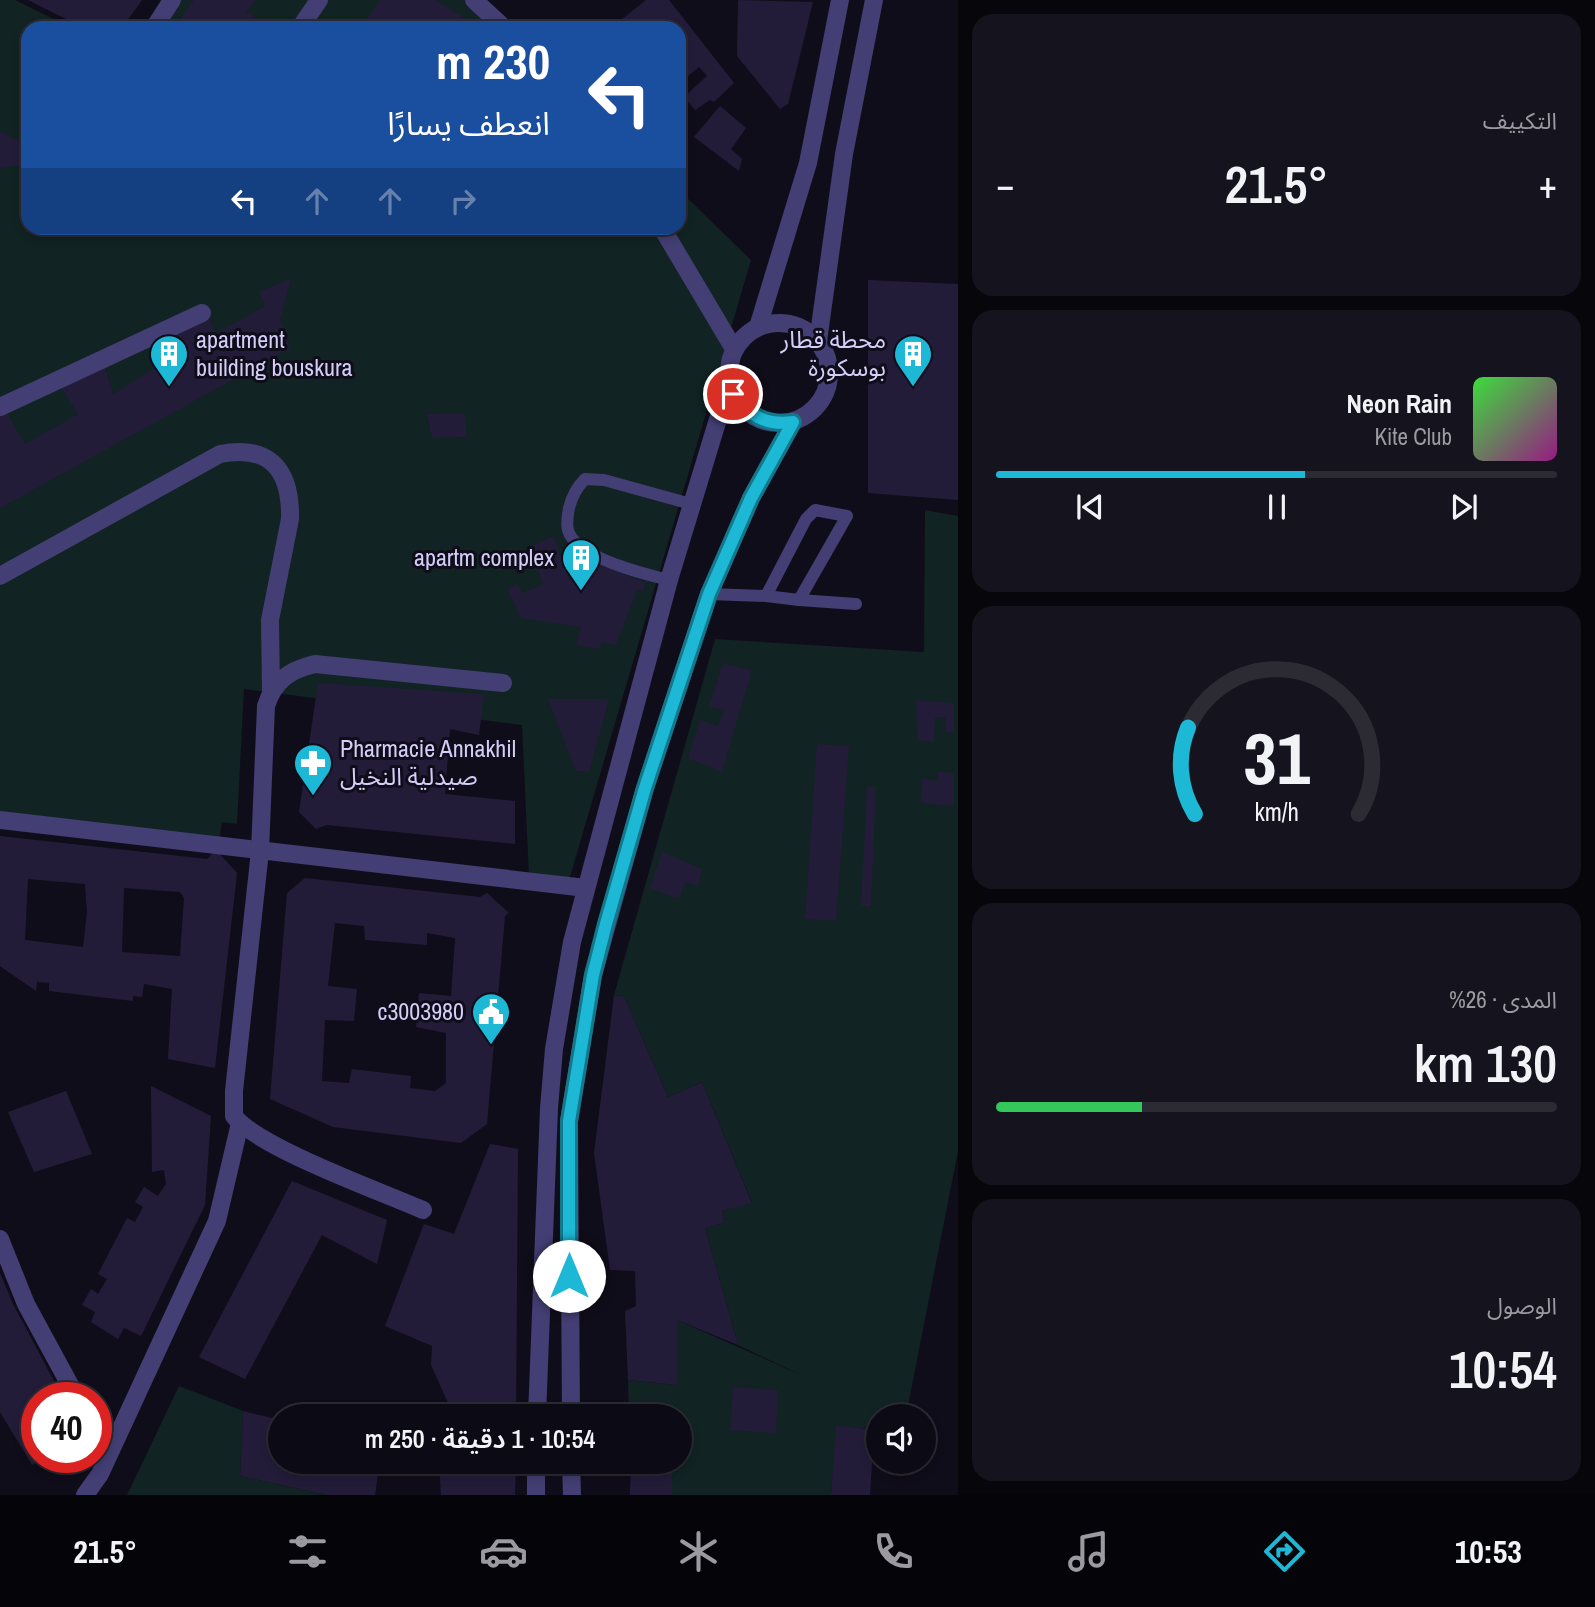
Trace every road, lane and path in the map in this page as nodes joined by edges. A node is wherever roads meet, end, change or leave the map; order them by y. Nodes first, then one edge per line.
1 (173, 0) edge
2 (319, 0) edge
3 (474, 0) edge
4 (840, 0) edge
5 (874, 0) edge
6 (158, 21) edge
7 (305, 21) edge
8 (496, 21) edge
9 (666, 235) edge
10 (202, 313) dead end
11 (758, 327) junction
12 (818, 341) junction
13 (734, 349) junction
14 (729, 383) junction
15 (0, 407) edge
16 (793, 422) junction
17 (691, 504) junction
18 (0, 576) edge
19 (669, 580) junction
20 (709, 594) junction
21 (766, 596) junction
22 (799, 600) junction
23 (856, 604) dead end
24 (503, 683) dead end
25 (271, 690) junction
26 (0, 820) edge
27 (260, 851) junction
28 (586, 888) junction
29 (240, 1123) junction
30 (423, 1210) dead end
31 (0, 1239) edge
32 (68, 1382) edge
33 (537, 1404) edge
34 (571, 1404) edge
35 (100, 1474) joint
36 (536, 1474) edge
37 (571, 1474) edge
38 (85, 1495) edge
39 (536, 1495) edge
40 (572, 1495) edge

1 - 6 street
2 - 7 street
3 - 8 street
4 - 11 street
5 - 12 street
9 - 13 street
10 - 15 street
11 - 12 street
11 - 13 street
12 - 16 street
13 - 14 street
14 - 16 street
14 - 17 street
16 - 20 street
17 - 19 street
17 - 19 lane
18 - 25 street
19 - 28 street
20 - 21 lane
20 - 34 street
21 - 22 lane
21 - 22 lane
22 - 23 lane
24 - 25 street
25 - 27 street
26 - 27 street
27 - 28 street
27 - 29 street
28 - 33 street
29 - 30 street
29 - 35 street
31 - 32 street
35 - 38 street
36 - 39 street
37 - 40 street

